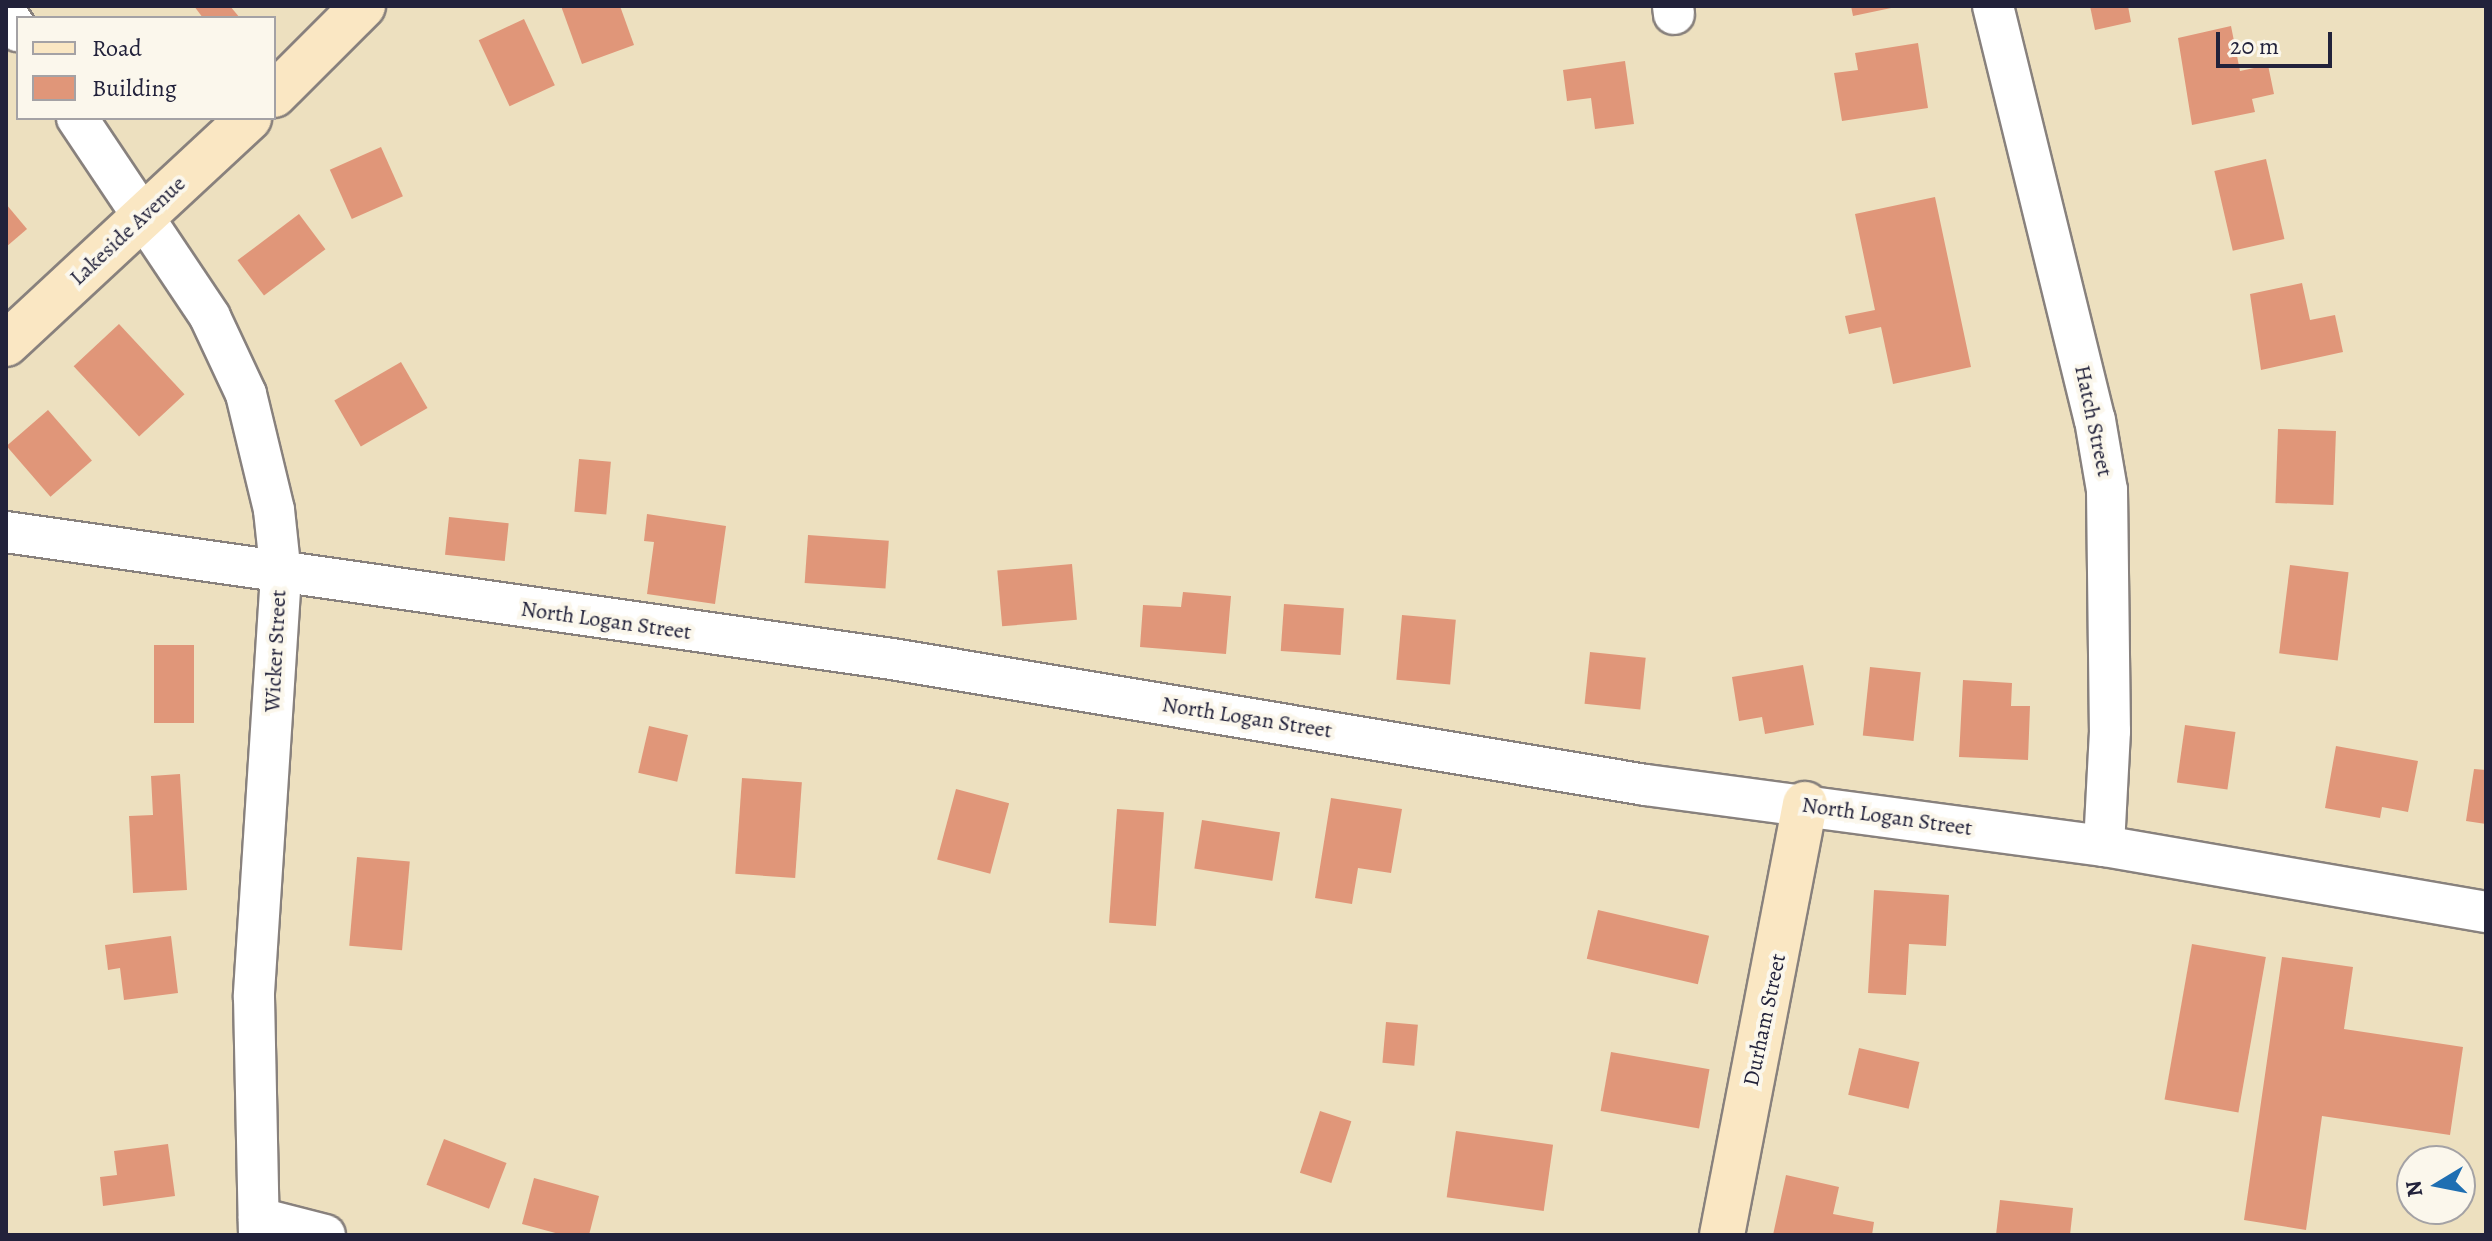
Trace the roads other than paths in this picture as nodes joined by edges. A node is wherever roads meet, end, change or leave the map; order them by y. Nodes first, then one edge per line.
1 (363, 6) edge
2 (1993, 6) edge
3 (276, 93) edge
4 (78, 120) edge
5 (247, 120) edge
6 (144, 217) junction
7 (6, 344) edge
8 (6, 532) edge
9 (281, 575) junction
10 (1805, 804) junction
11 (2104, 846) junction
12 (2486, 912) edge
13 (259, 1226) edge
14 (325, 1235) edge
15 (1722, 1235) edge

1 - 3 street
2 - 11 street, Hatch Street
4 - 6 street, Wicker Street
5 - 6 street, Lakeside Avenue
6 - 7 street, Lakeside Avenue
6 - 9 street, Wicker Street
8 - 9 street, North Logan Street
9 - 10 street, North Logan Street
9 - 13 street, Wicker Street
10 - 11 street, North Logan Street
10 - 15 street, Durham Street
11 - 12 street, North Logan Street
13 - 14 street

